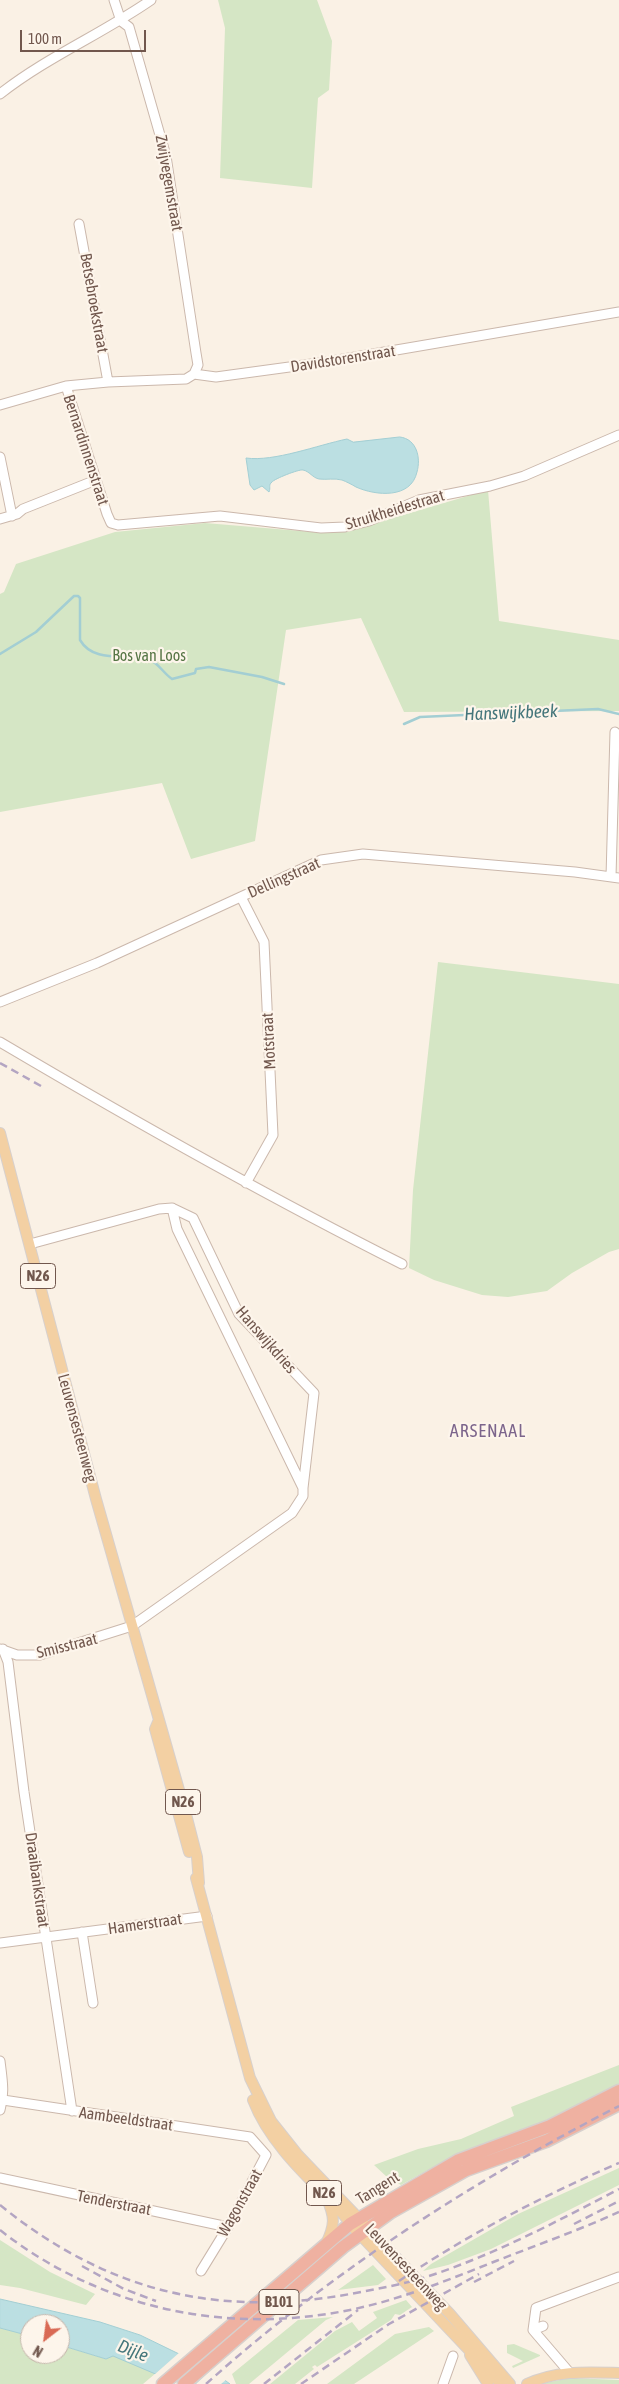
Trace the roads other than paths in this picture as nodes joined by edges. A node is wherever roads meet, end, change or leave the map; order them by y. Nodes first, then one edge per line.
1 (114, 0) edge
2 (151, 0) edge
3 (121, 21) junction
4 (0, 94) edge
5 (79, 224) dead end
6 (619, 312) edge
7 (194, 374) junction
8 (108, 382) junction
9 (66, 386) junction
10 (0, 405) edge
11 (619, 435) edge
12 (0, 457) edge
13 (96, 480) junction
14 (107, 514) joint
15 (12, 516) junction
16 (0, 519) edge
17 (614, 732) dead end
18 (615, 878) edge
19 (241, 897) junction
20 (0, 1002) edge
21 (0, 1042) edge
22 (0, 1133) edge
23 (246, 1183) junction
24 (172, 1208) junction
25 (30, 1244) junction
26 (402, 1264) dead end
27 (303, 1488) junction
28 (132, 1626) junction
29 (2, 1649) edge
30 (207, 1916) junction
31 (82, 1932) junction
32 (46, 1937) junction
33 (0, 1943) edge
34 (93, 2003) dead end
35 (0, 2061) edge
36 (250, 2078) junction
37 (619, 2091) edge
38 (3, 2100) junction
39 (619, 2104) edge
40 (0, 2110) edge
41 (72, 2111) junction
42 (250, 2137) joint
43 (0, 2178) edge
44 (326, 2195) junction
45 (355, 2221) junction
46 (228, 2227) junction
47 (365, 2232) junction
48 (326, 2245) junction
49 (201, 2271) dead end
50 (619, 2277) edge
51 (543, 2326) dead end
52 (533, 2330) junction
53 (466, 2345) junction
54 (453, 2356) dead end
55 (569, 2372) junction
56 (619, 2374) edge
57 (163, 2384) edge
58 (184, 2384) edge
59 (443, 2384) edge
60 (488, 2384) edge
61 (501, 2384) edge
62 (510, 2384) edge
63 (527, 2384) edge

1 - 3 street, Zwijvegemstraat
2 - 3 street
3 - 4 street
3 - 7 street, Zwijvegemstraat
5 - 8 street, Betsebroekstraat
6 - 7 street, Davidstorenstraat
7 - 8 street, Davidstorenstraat
8 - 9 street, Davidstorenstraat
9 - 10 street, Davidstorenstraat
9 - 13 street, Bernardinnenstraat
11 - 14 street, Struikheidestraat
12 - 15 street
13 - 14 street, Bernardinnenstraat
13 - 15 street
15 - 16 street
17 - 18 street
18 - 19 street, Dellingstraat
19 - 20 street, Dellingstraat
19 - 23 street, Motstraat
21 - 23 street
22 - 25 main road, Leuvensesteenweg / N26
23 - 26 street
24 - 25 street
24 - 27 street, Hanswijkdries
24 - 27 street, Hanswijkdries
25 - 28 main road, Leuvensesteenweg / N26
27 - 28 street, Hanswijkdries
28 - 29 street, Smisstraat
28 - 30 main road, Leuvensesteenweg / N26
29 - 32 street, Draaibankstraat
30 - 31 street, Hamerstraat
30 - 36 main road, Leuvensesteenweg / N26
31 - 32 street, Hamerstraat
31 - 34 street
32 - 33 street, Hamerstraat
32 - 41 street, Draaibankstraat
35 - 38 street
36 - 44 main road, Leuvensesteenweg / N26
36 - 45 main road, Leuvensesteenweg / N26
37 - 45 highway, Tangent / B101
38 - 40 street
38 - 41 street, Aambeeldstraat
39 - 47 highway, Tangent / B101
41 - 42 street, Aambeeldstraat
42 - 46 street, Wagonstraat
43 - 46 street, Tenderstraat
44 - 45 main road, Leuvensesteenweg / N26
44 - 48 main road
45 - 47 main road, Leuvensesteenweg / N26
45 - 48 highway, Tangent / B101
46 - 49 street, Wagonstraat
47 - 53 main road, Leuvensesteenweg / N26
47 - 58 highway, Tangent / B101
47 - 62 main road, Leuvensesteenweg / N26
48 - 57 highway, Tangent / B101
50 - 52 street
51 - 52 street
52 - 55 street
53 - 60 main road
53 - 61 main road, Leuvensesteenweg / N26
54 - 59 street
55 - 56 main road
55 - 63 main road

